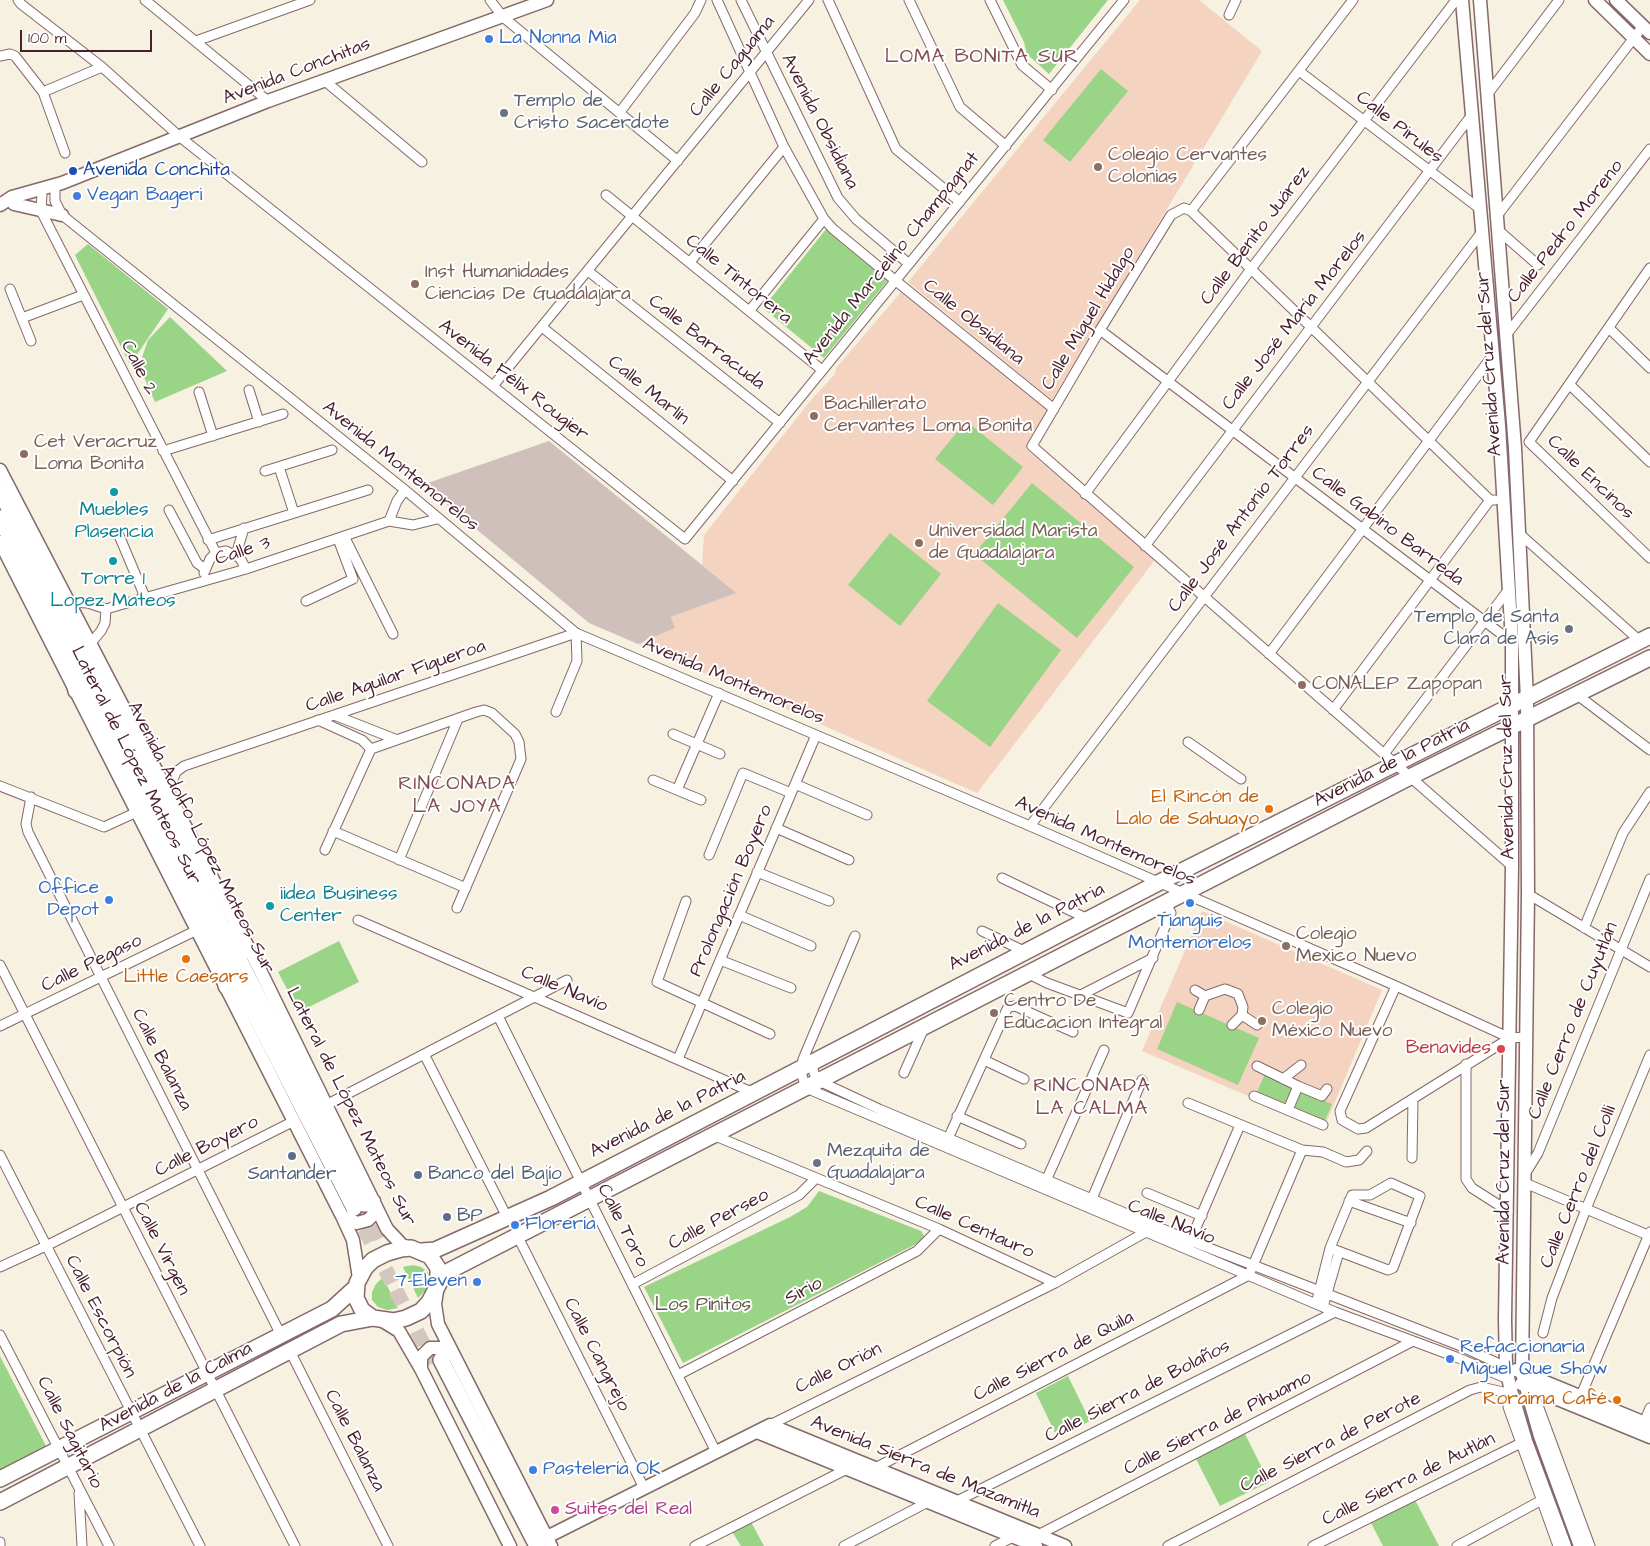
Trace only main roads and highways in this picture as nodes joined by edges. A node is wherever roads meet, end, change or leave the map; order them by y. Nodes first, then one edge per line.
1 (547, 0) edge
2 (1462, 0) edge
3 (1480, 0) edge
4 (1595, 0) edge
5 (1616, 0) edge
6 (1646, 30) edge
7 (1650, 54) edge
8 (56, 185) junction
9 (6, 204) edge
10 (62, 215) road end
11 (0, 470) edge
12 (0, 491) edge
13 (0, 518) edge
14 (17, 526) junction
15 (0, 542) edge
16 (48, 564) junction
17 (1645, 639) edge
18 (66, 647) junction
19 (1650, 658) edge
20 (76, 691) junction
21 (1527, 699) junction
22 (1512, 706) junction
23 (1527, 719) junction
24 (1512, 726) junction
25 (236, 926) junction
26 (251, 983) junction
27 (226, 986) junction
28 (267, 1039) junction
29 (551, 1198) junction
30 (359, 1207) junction
31 (559, 1216) junction
32 (417, 1250) junction
33 (357, 1283) junction
34 (438, 1286) junction
35 (377, 1319) junction
36 (437, 1361) junction
37 (226, 1364) junction
38 (1507, 1373) junction
39 (235, 1379) junction
40 (1524, 1383) junction
41 (770, 1425) joint
42 (1646, 1429) edge
43 (757, 1432) junction
44 (0, 1479) edge
45 (903, 1486) junction
46 (0, 1502) edge
47 (1037, 1540) edge
48 (545, 1543) edge
49 (510, 1546) edge
50 (527, 1546) edge
51 (1065, 1546) edge
52 (1565, 1546) edge
53 (1580, 1546) edge

1 - 8 main road, Avenida Conchitas
2 - 22 main road, Avenida Cruz del Sur
3 - 21 main road, Avenida Cruz del Sur
4 - 7 main road
5 - 6 main road
8 - 9 main road, Avenida Conchitas
8 - 9 main road, Avenida Conchitas
9 - 10 main road
11 - 16 main road, Lateral de López Mateos Sur
12 - 14 main road, Avenida Adolfo López Mateos Sur
13 - 18 main road, Avenida Adolfo López Mateos Sur
14 - 16 main road
14 - 26 main road, Avenida Adolfo López Mateos Sur
15 - 20 main road, Lateral de López Mateos Sur
16 - 25 main road, Lateral de López Mateos Sur
17 - 21 main road, Avenida de la Patria
18 - 20 main road
18 - 28 main road, Avenida Adolfo López Mateos Sur
19 - 23 main road, Avenida de la Patria
20 - 27 main road, Lateral de López Mateos Sur
21 - 22 main road, Avenida de la Patria
21 - 23 main road, Avenida Cruz del Sur
22 - 24 main road, Avenida Cruz del Sur
22 - 29 main road, Avenida de la Patria
23 - 24 main road, Avenida de la Patria
23 - 40 main road, Avenida Cruz del Sur
24 - 31 main road, Avenida de la Patria
24 - 38 main road, Avenida Cruz del Sur
25 - 26 main road
25 - 30 main road, Lateral de López Mateos Sur
26 - 30 main road, Avenida Adolfo López Mateos Sur
27 - 28 main road
27 - 30 main road, Lateral de López Mateos Sur
28 - 30 main road, Avenida Adolfo López Mateos Sur
29 - 31 main road
29 - 32 main road, Avenida de la Patria
30 - 32 main road, Lateral de López Mateos Sur
30 - 33 main road, Lateral de López Mateos Sur
31 - 34 main road, Avenida de la Patria
32 - 33 main road
32 - 34 main road
33 - 35 main road
33 - 37 main road, Avenida de la Calma
34 - 35 main road
34 - 36 main road
35 - 36 main road
35 - 39 main road, Avenida de la Calma
36 - 48 main road
36 - 49 main road
36 - 50 main road
37 - 39 main road
37 - 44 main road, Avenida de la Calma
38 - 40 main road, Calle Navío
38 - 52 main road, Avenida Cruz del Sur
39 - 46 main road, Avenida de la Calma
40 - 42 main road, Calle Navío
40 - 53 main road, Avenida Cruz del Sur
41 - 43 main road, Calle Orión
41 - 45 main road, Avenida Sierra de Mazamitla
43 - 45 main road, Avenida Sierra de Mazamitla
43 - 48 main road, Calle Orión
45 - 47 main road, Avenida Sierra de Mazamitla
45 - 47 main road, Avenida Sierra de Mazamitla
47 - 51 main road, Avenida Sierra de Mazamitla

